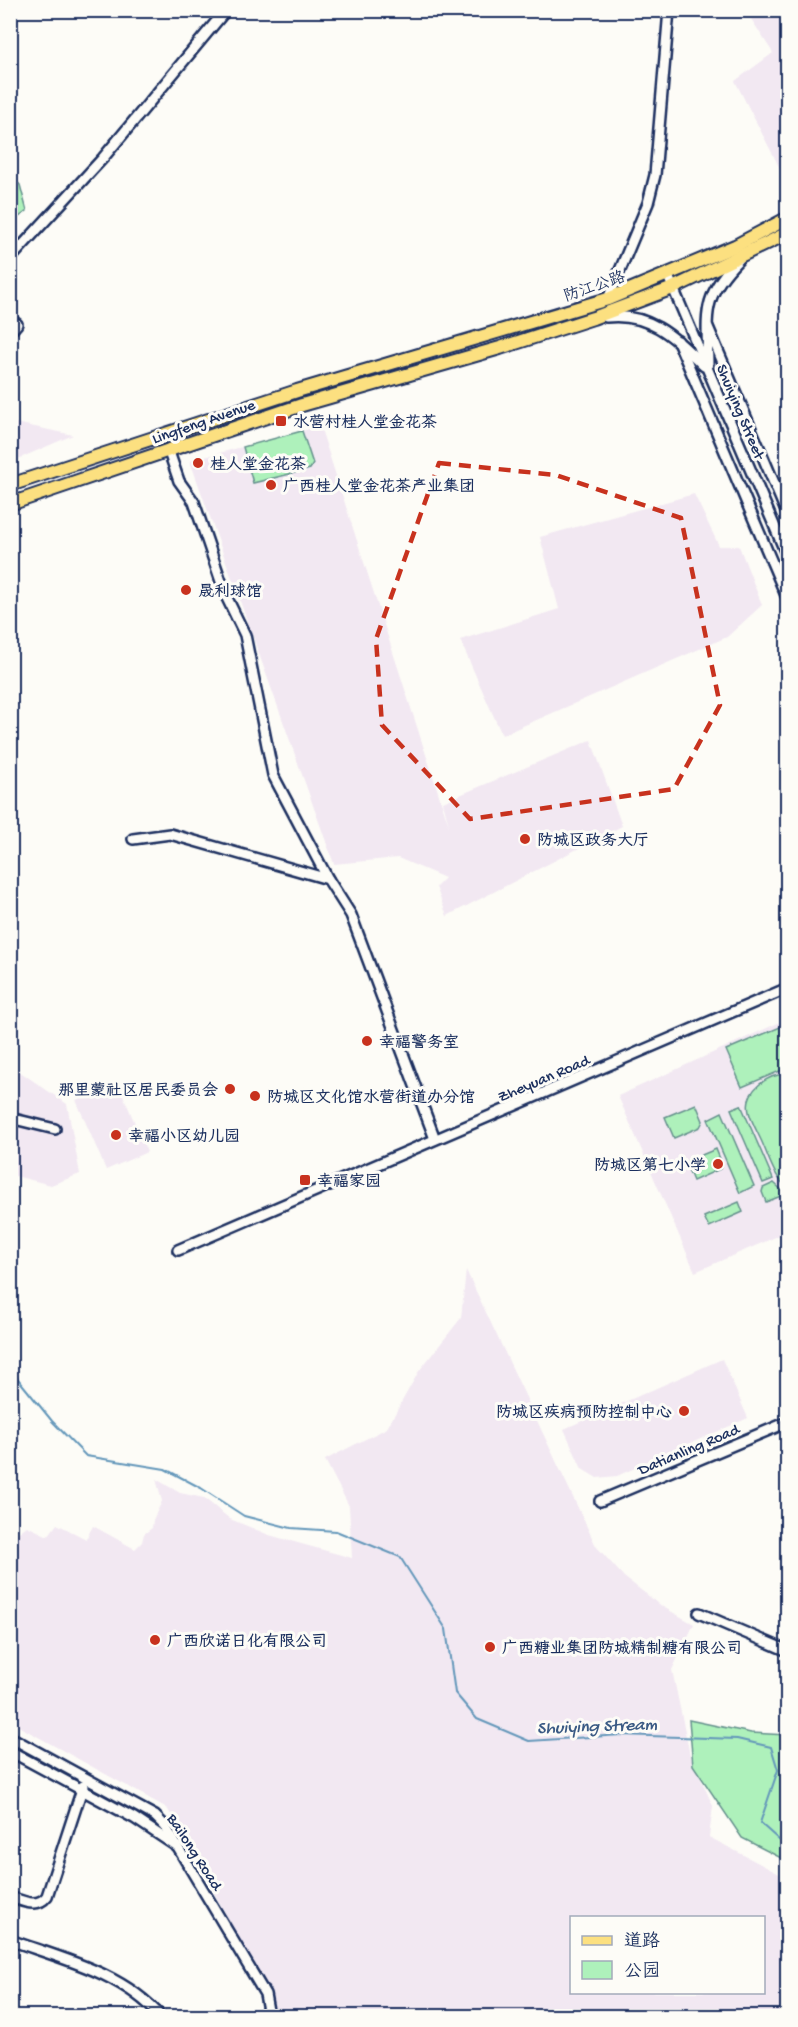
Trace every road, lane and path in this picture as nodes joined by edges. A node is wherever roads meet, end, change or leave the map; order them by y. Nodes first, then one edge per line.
1 (226, 10) edge
2 (669, 10) edge
3 (788, 218) edge
4 (788, 233) edge
5 (740, 258) junction
6 (10, 259) edge
7 (671, 282) junction
8 (608, 299) junction
9 (593, 318) junction
10 (10, 319) edge
11 (708, 327) junction
12 (10, 332) edge
13 (678, 341) junction
14 (404, 361) joint
15 (708, 369) junction
16 (408, 374) joint
17 (168, 449) junction
18 (10, 485) edge
19 (10, 504) edge
20 (788, 516) edge
21 (788, 558) edge
22 (788, 600) edge
23 (133, 839) dead end
24 (328, 879) junction
25 (788, 988) edge
26 (10, 1118) edge
27 (55, 1129) dead end
28 (435, 1139) junction
29 (178, 1250) dead end
30 (788, 1422) edge
31 (600, 1501) dead end
32 (699, 1613) dead end
33 (788, 1651) edge
34 (10, 1737) edge
35 (10, 1751) edge
36 (86, 1778) junction
37 (82, 1790) junction
38 (181, 1849) junction
39 (10, 1896) edge
40 (12, 1941) edge
41 (10, 1952) edge
42 (160, 2016) edge
43 (268, 2016) edge

1 - 6 street
2 - 8 street
3 - 7 main road, 防江公路
4 - 5 main road, 防江公路
5 - 7 main road, 防江公路
5 - 11 street
7 - 8 main road, 防江公路
7 - 9 main road, 防江公路
7 - 15 street, Shuiying Street
8 - 14 main road, 防江公路
9 - 13 street
9 - 16 main road, 防江公路
10 - 12 street
11 - 15 street
11 - 20 street
13 - 15 street
13 - 22 street
14 - 18 main road, Lingfeng Avenue
15 - 21 street, Shuiying Street
16 - 17 main road, Lingfeng Avenue
17 - 19 main road, Lingfeng Avenue
17 - 24 street
23 - 24 street
24 - 28 street
25 - 28 street, Zheyuan Road
26 - 27 street
28 - 29 street, Zheyuan Road
30 - 31 street, Datianling Road
32 - 33 street
34 - 36 street, Bailong Road
35 - 37 street
36 - 37 street
36 - 38 street, Bailong Road
37 - 38 street
37 - 39 street
38 - 43 street, Bailong Road
40 - 41 street
40 - 42 street

